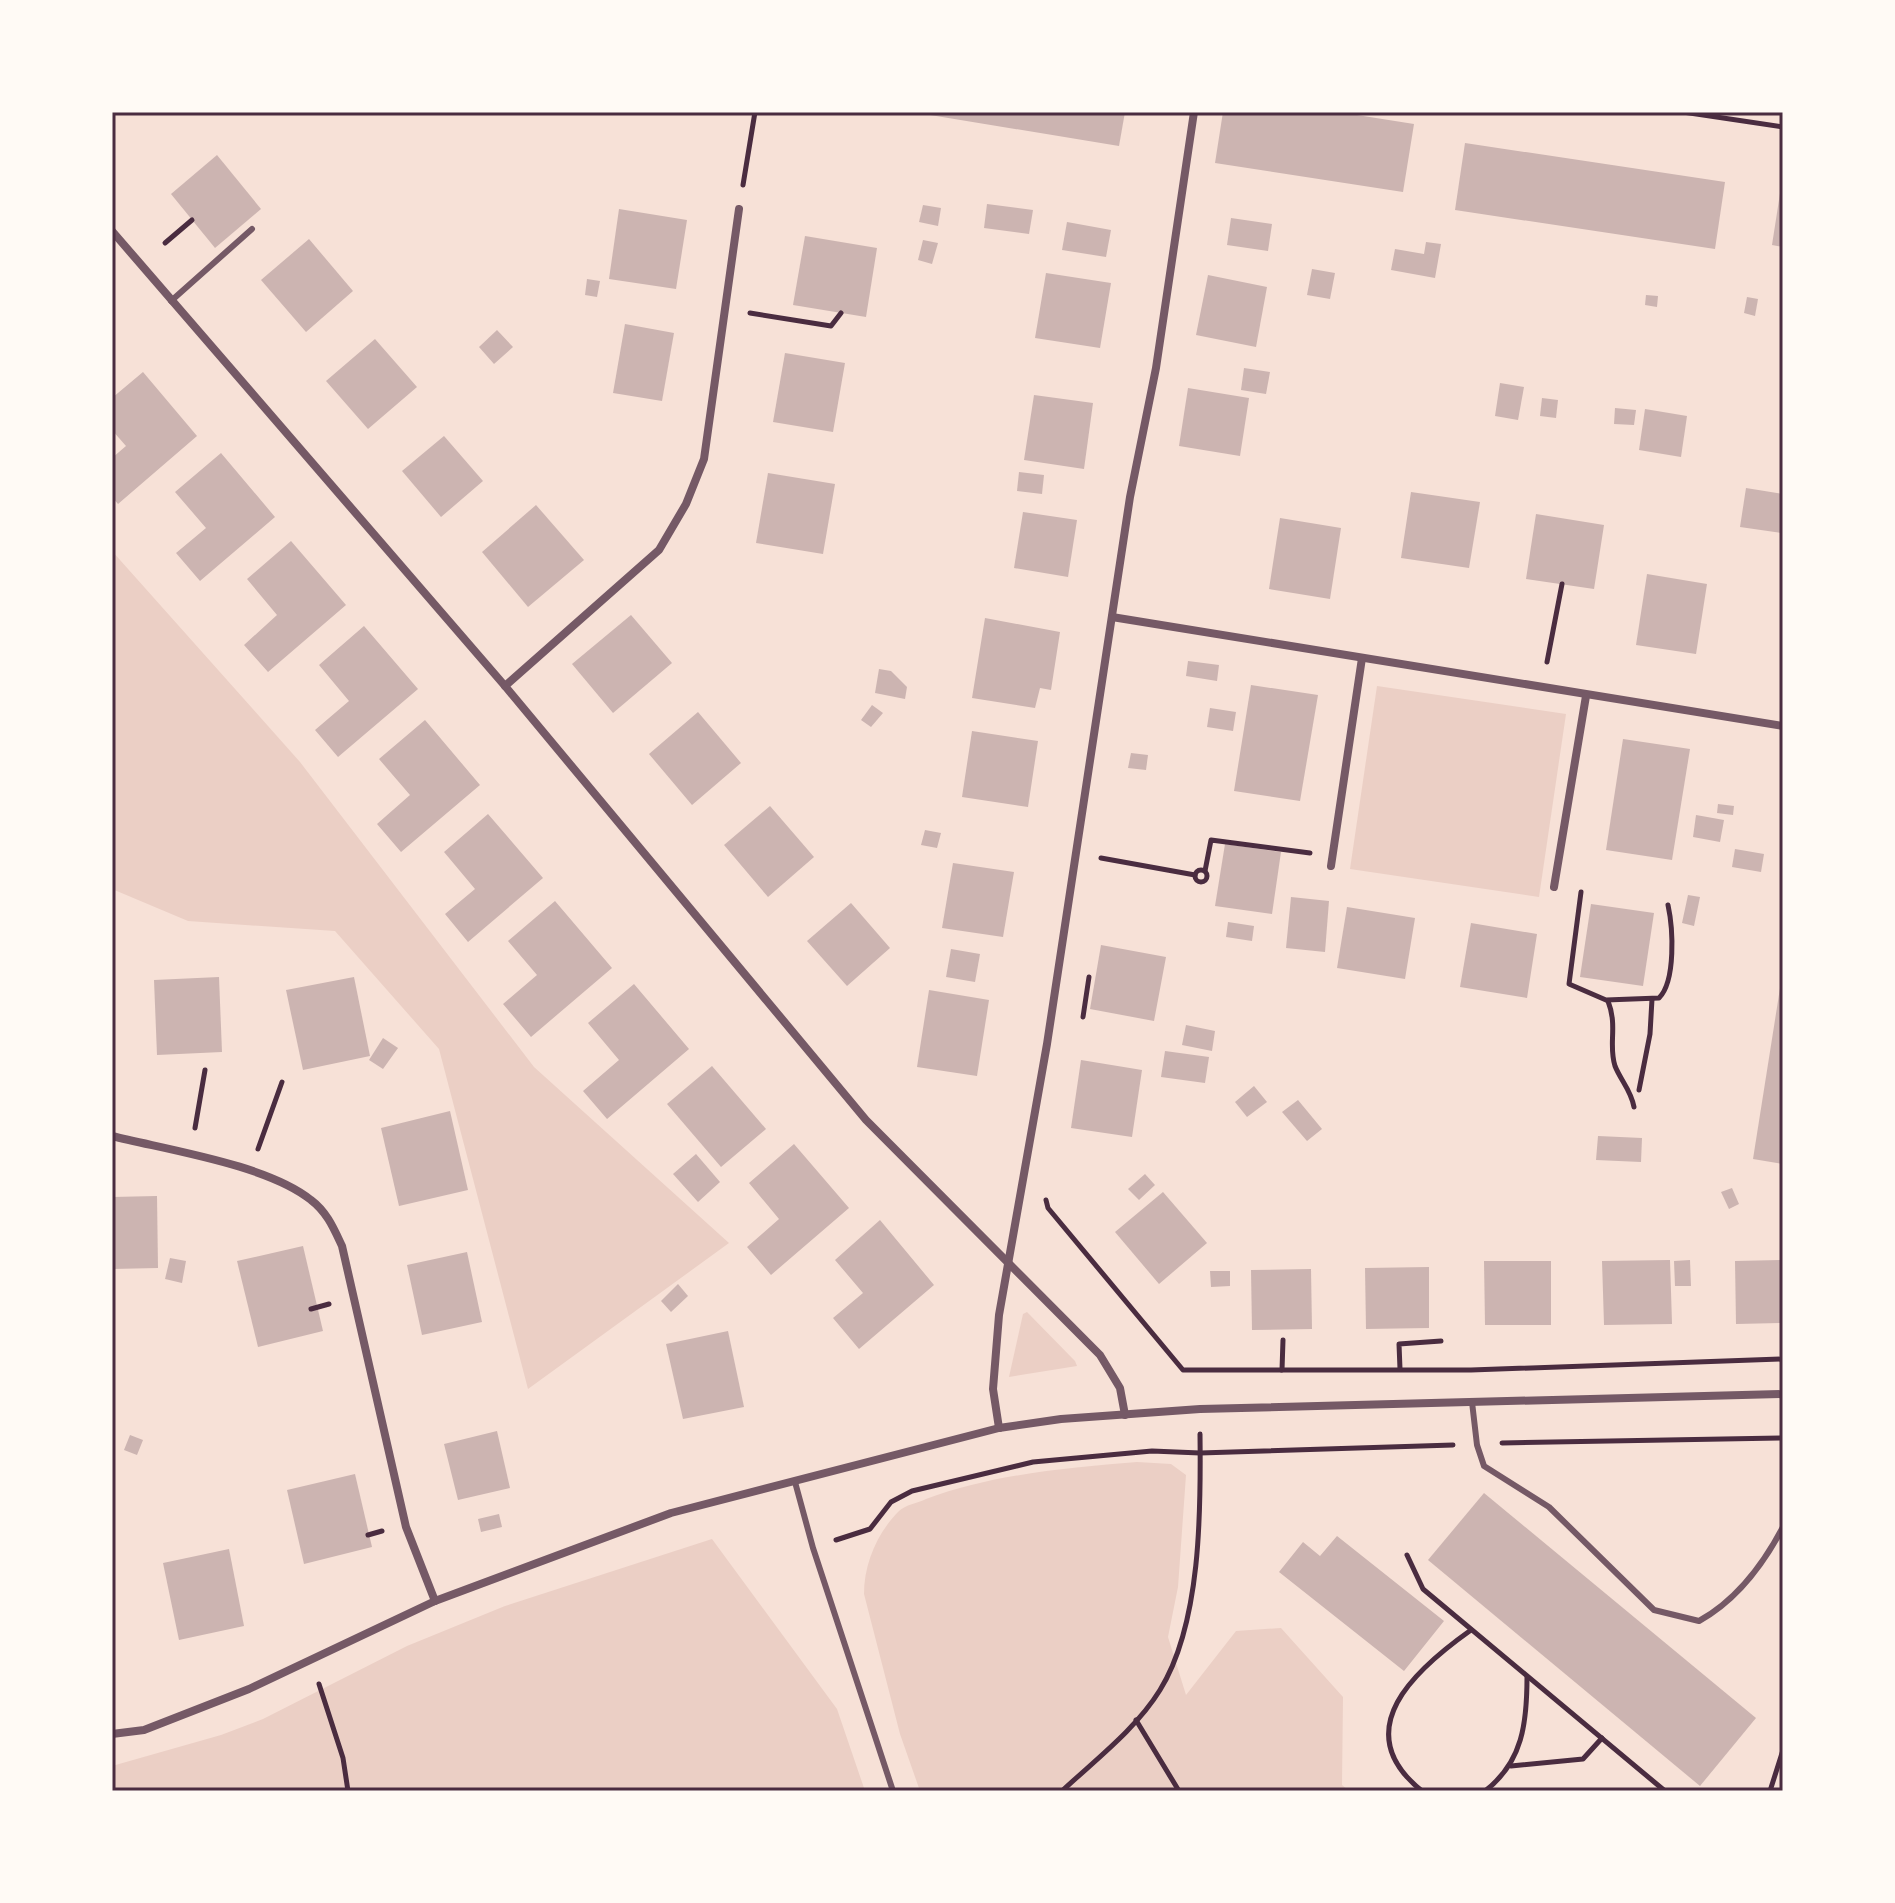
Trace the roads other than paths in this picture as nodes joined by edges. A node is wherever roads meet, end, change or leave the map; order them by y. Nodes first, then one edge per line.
1 (1194, 112) edge
2 (739, 209) road end
3 (252, 229) dead end
4 (112, 231) edge
5 (171, 301) junction
6 (1112, 617) junction
7 (1362, 658) junction
8 (505, 686) junction
9 (1586, 696) junction
10 (1783, 726) edge
11 (1332, 861) road end
12 (1554, 887) dead end
13 (112, 1136) edge
14 (1010, 1265) junction
15 (1783, 1394) edge
16 (1472, 1402) junction
17 (1125, 1415) junction
18 (999, 1428) junction
19 (795, 1482) junction
20 (1783, 1527) edge
21 (435, 1601) junction
22 (112, 1734) edge
23 (893, 1791) edge

1 - 6 street
2 - 8 street
3 - 5 lane
4 - 5 street
5 - 8 street
6 - 7 street
6 - 14 street
7 - 9 street
7 - 11 street
8 - 14 street
9 - 10 street
9 - 12 street
13 - 21 street
14 - 17 street
14 - 18 street
15 - 16 street
16 - 17 street
16 - 20 lane
17 - 18 street
18 - 19 street
19 - 21 street
19 - 23 lane
21 - 22 street

